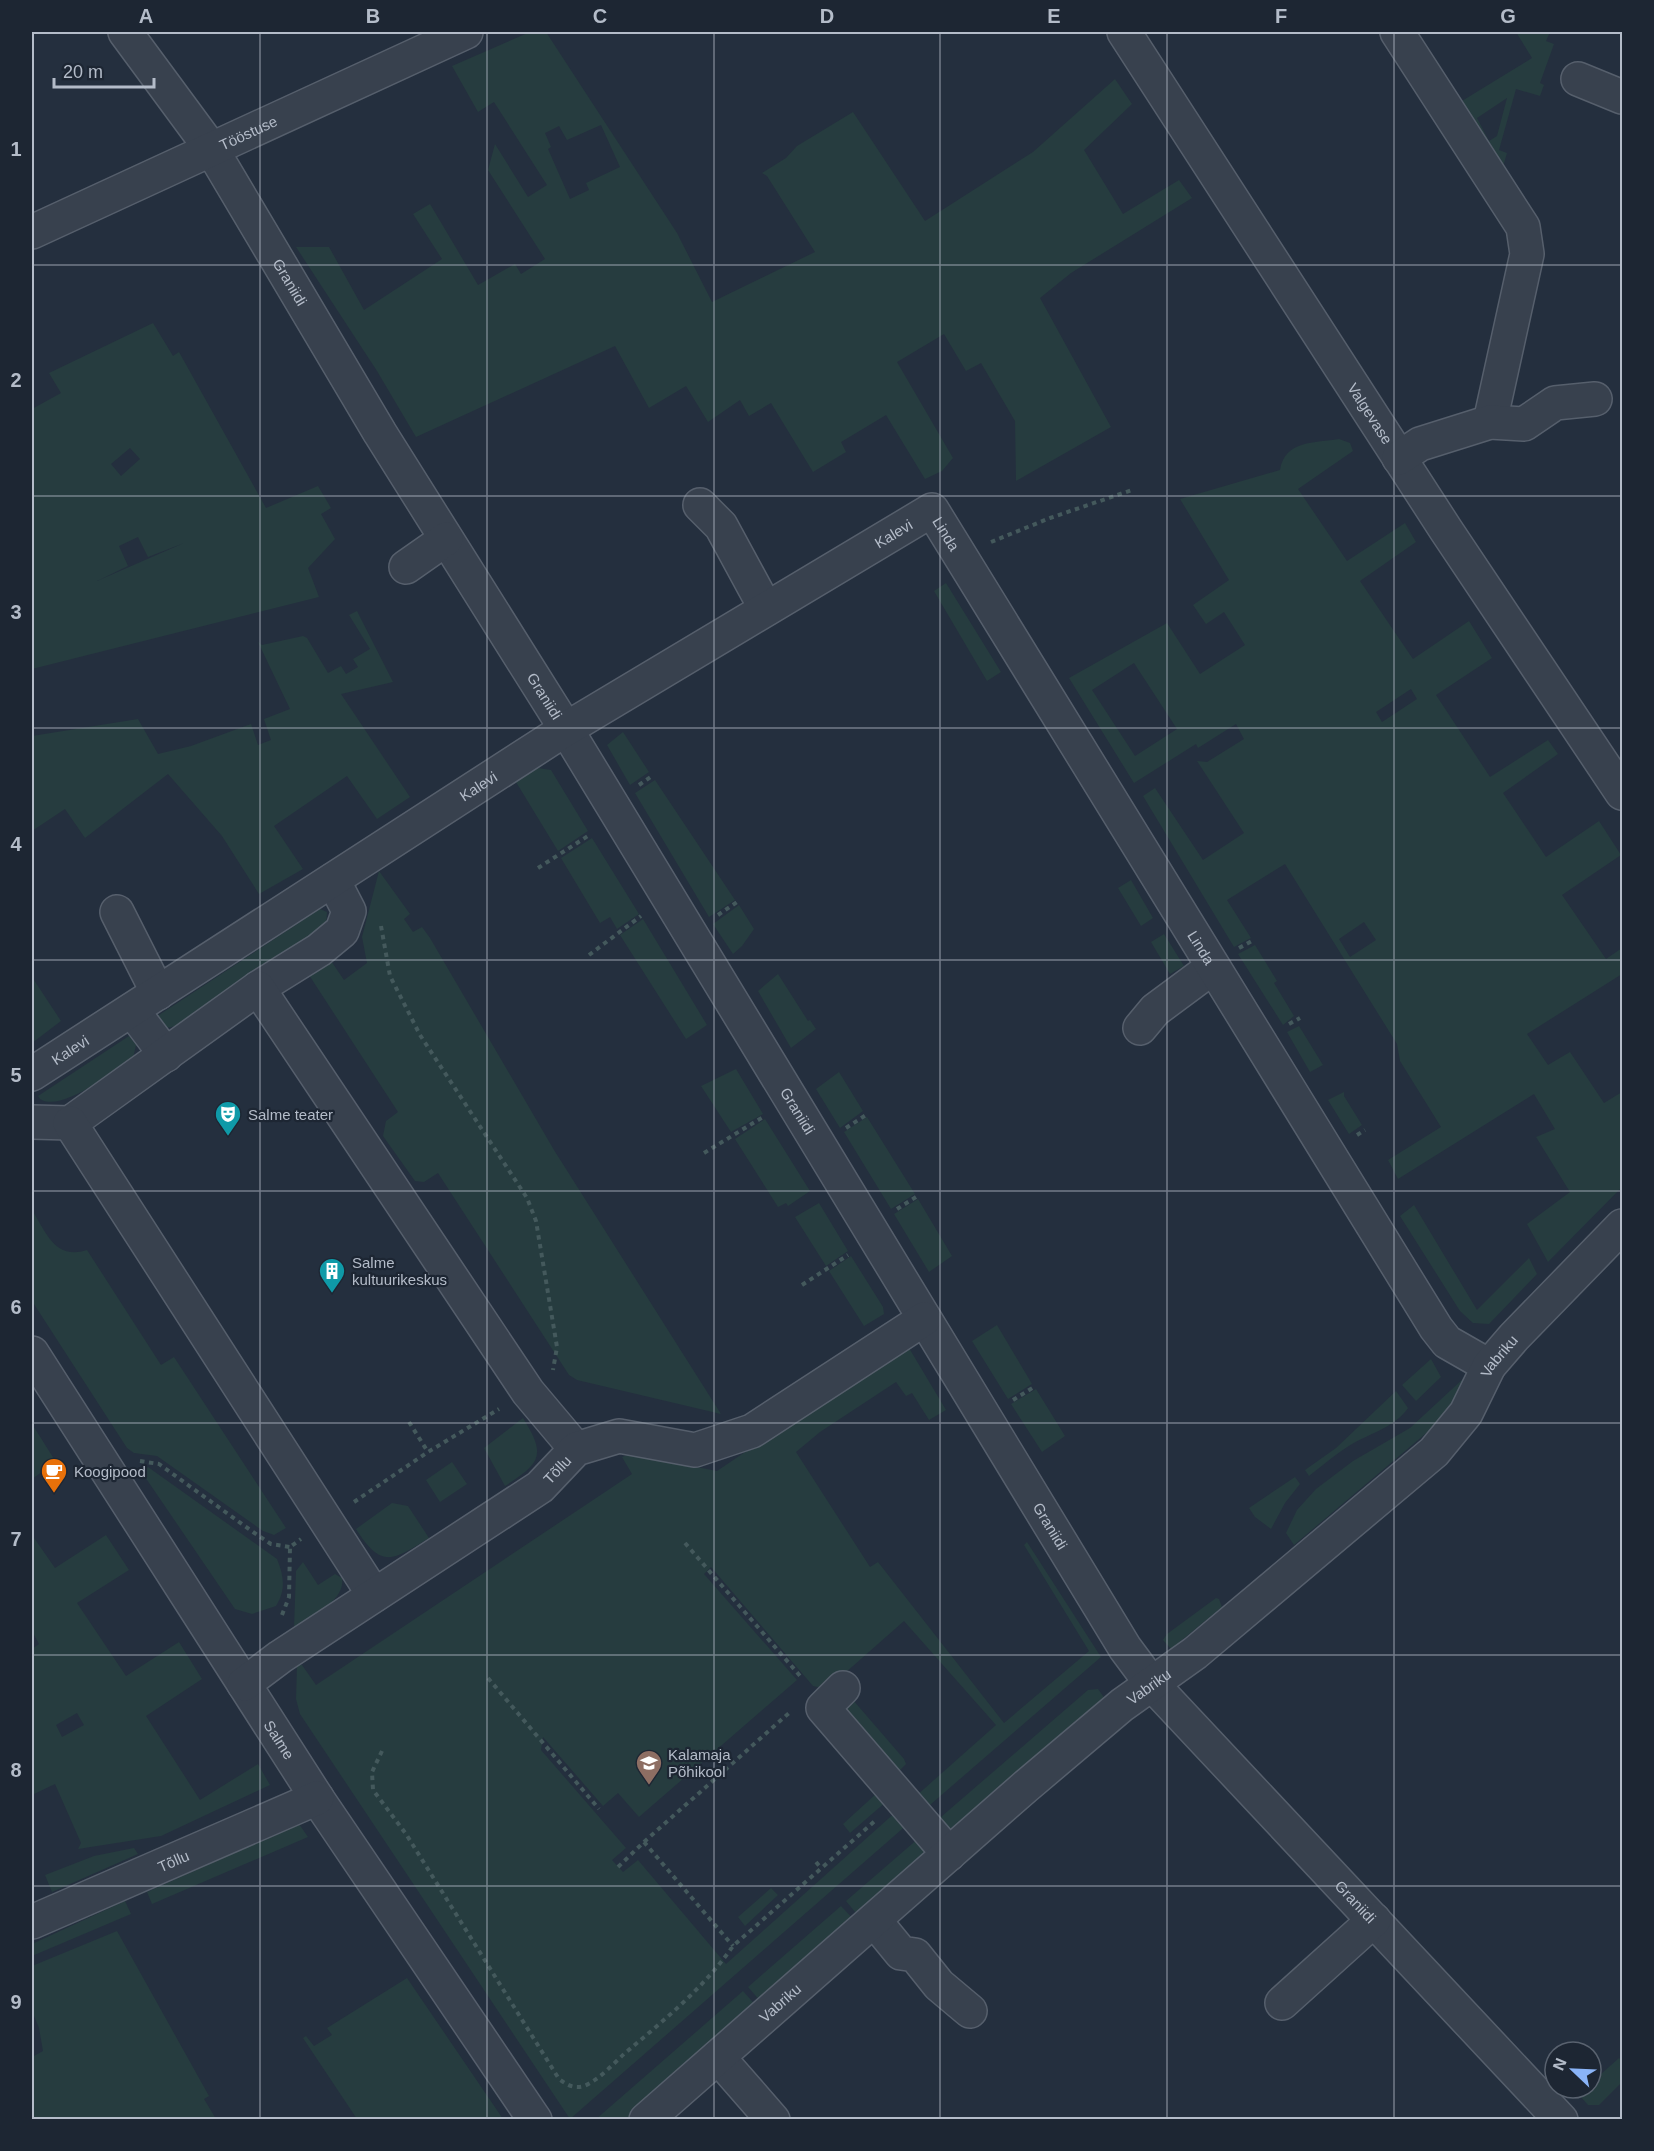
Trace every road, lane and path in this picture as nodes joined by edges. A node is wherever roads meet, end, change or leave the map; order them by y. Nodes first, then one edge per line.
1 (125, 32) edge
2 (466, 32) edge
3 (1124, 32) edge
4 (1397, 32) edge
5 (1578, 79) dead end
6 (1623, 97) edge
7 (212, 150) junction
8 (32, 232) edge
9 (1595, 399) dead end
10 (1490, 422) junction
11 (1399, 458) junction
12 (1132, 490) dead end
13 (699, 505) dead end
14 (932, 510) joint
15 (446, 539) junction
16 (960, 557) junction
17 (406, 567) dead end
18 (766, 609) junction
19 (566, 729) junction
20 (1623, 793) edge
21 (594, 832) dead end
22 (538, 868) dead end
23 (333, 880) junction
24 (737, 902) dead end
25 (117, 912) dead end
26 (644, 914) dead end
27 (380, 916) dead end
28 (708, 922) dead end
29 (589, 955) dead end
30 (1213, 967) junction
31 (258, 988) junction
32 (145, 1001) junction
33 (1140, 1028) dead end
34 (166, 1054) junction
35 (32, 1074) edge
36 (768, 1113) dead end
37 (866, 1115) dead end
38 (32, 1122) edge
39 (70, 1123) junction
40 (838, 1133) dead end
41 (704, 1153) dead end
42 (916, 1197) dead end
43 (889, 1214) dead end
44 (1617, 1242) edge
45 (854, 1251) dead end
46 (802, 1285) dead end
47 (924, 1319) junction
48 (32, 1353) edge
49 (1489, 1366) junction
50 (553, 1373) dead end
51 (1034, 1387) dead end
52 (1007, 1403) dead end
53 (503, 1407) dead end
54 (409, 1422) dead end
55 (576, 1449) junction
56 (428, 1452) junction
57 (133, 1465) dead end
58 (352, 1503) dead end
59 (306, 1536) dead end
60 (685, 1542) dead end
61 (290, 1547) junction
62 (374, 1595) junction
63 (281, 1616) dead end
64 (801, 1677) dead end
65 (489, 1678) dead end
66 (1151, 1683) junction
67 (244, 1684) junction
68 (833, 1698) joint
69 (382, 1751) dead end
70 (906, 1788) junction
71 (317, 1798) junction
72 (599, 1809) dead end
73 (644, 1842) junction
74 (949, 1854) junction
75 (816, 1862) dead end
76 (618, 1867) dead end
77 (821, 1869) junction
78 (874, 1920) junction
79 (1374, 1920) junction
80 (32, 1923) edge
81 (733, 1946) junction
82 (1282, 2003) dead end
83 (970, 2011) dead end
84 (718, 2056) junction
85 (535, 2120) edge
86 (646, 2120) edge
87 (773, 2120) edge
88 (1561, 2120) edge

1 - 7 street, Graniidi
2 - 7 street, Tööstuse
3 - 11 street, Valgevase
4 - 10 street
5 - 6 street
7 - 8 street, Tööstuse
7 - 15 street, Graniidi
9 - 10 street
10 - 11 street
11 - 20 street, Valgevase
12 - 16 path
13 - 18 street
14 - 16 street, Linda
14 - 18 street, Kalevi
15 - 17 street
15 - 19 street, Graniidi
16 - 30 street, Linda
18 - 19 street, Kalevi
19 - 23 street, Kalevi
19 - 47 street, Graniidi
21 - 22 path
23 - 31 street
23 - 32 street, Kalevi
24 - 28 path
25 - 32 street
26 - 29 path
27 - 50 path
30 - 33 street
30 - 49 street, Linda
31 - 34 street
31 - 55 street
32 - 34 street
32 - 35 street, Kalevi
34 - 39 street
36 - 41 path
37 - 40 path
38 - 39 street
39 - 62 street
42 - 43 path
44 - 49 street, Vabriku
45 - 46 path
47 - 55 street, Tõllu
47 - 66 street, Graniidi
48 - 67 street, Salme
49 - 66 street, Vabriku
51 - 52 path
53 - 56 path
54 - 56 path
55 - 62 street, Tõllu
56 - 58 path
57 - 61 path
59 - 61 path
60 - 64 path
61 - 63 path
62 - 67 street, Tõllu
65 - 72 path
66 - 74 street, Vabriku
66 - 79 street, Graniidi
67 - 71 street, Salme
68 - 70 street
68 - 73 path
69 - 81 path
70 - 74 street
70 - 77 path
71 - 80 street, Tõllu
71 - 85 street, Salme
73 - 76 path
73 - 81 path
74 - 78 street, Vabriku
75 - 77 path
77 - 81 path
78 - 83 street
78 - 84 street, Vabriku
79 - 82 street
79 - 88 street, Graniidi
84 - 86 street, Vabriku
84 - 87 street

